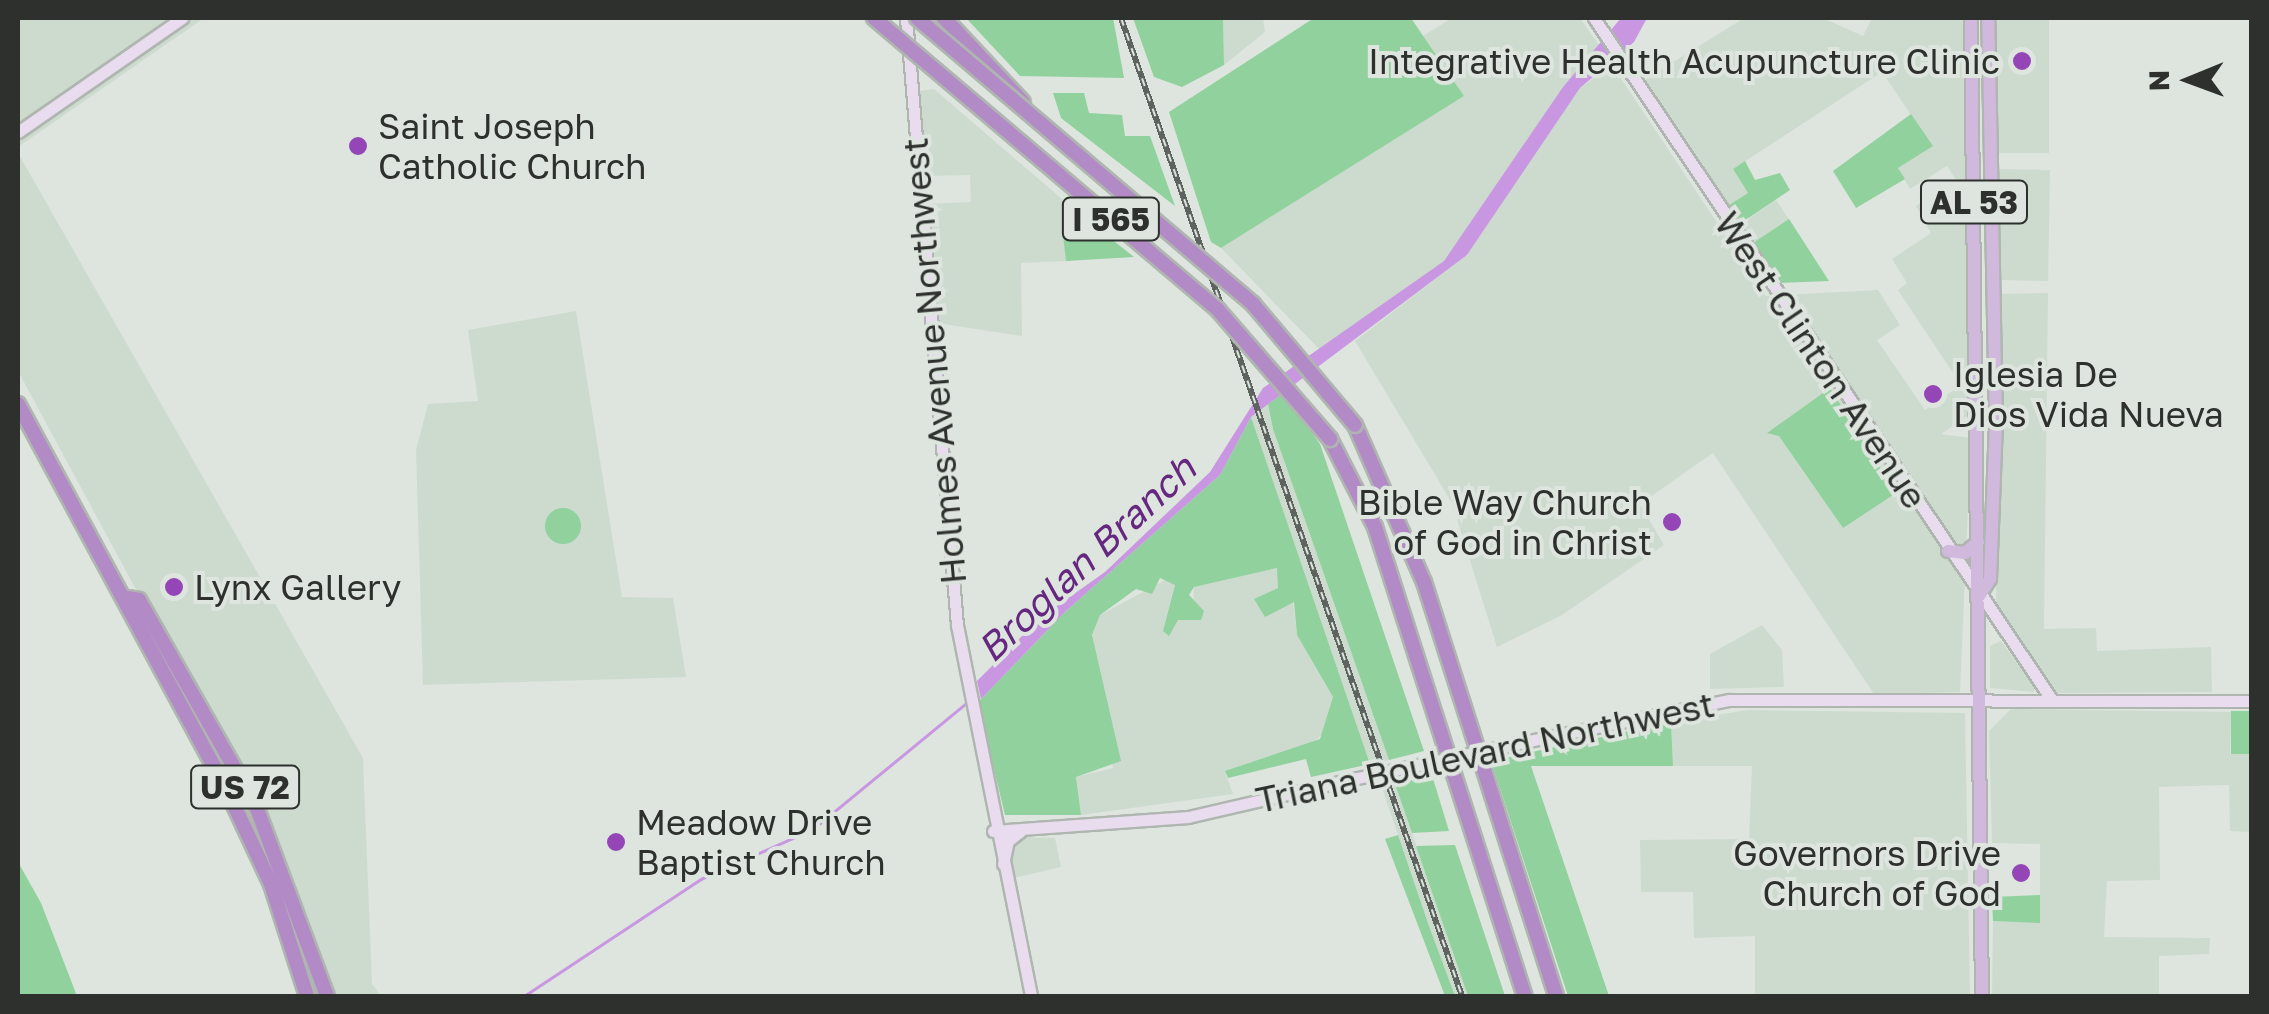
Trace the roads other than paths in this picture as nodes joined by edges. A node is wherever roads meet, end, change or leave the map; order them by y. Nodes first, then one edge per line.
1 (182, 18) edge
2 (874, 18) edge
3 (906, 18) edge
4 (918, 18) edge
5 (944, 18) edge
6 (1594, 18) edge
7 (1971, 18) edge
8 (1988, 18) edge
9 (1040, 120) junction
10 (18, 132) edge
11 (18, 404) edge
12 (1978, 542) junction
13 (1948, 551) junction
14 (1979, 596) junction
15 (128, 598) junction
16 (163, 674) junction
17 (2052, 700) junction
18 (1980, 701) junction
19 (2252, 701) edge
20 (204, 714) junction
21 (226, 788) junction
22 (992, 827) junction
23 (1026, 829) junction
24 (269, 835) junction
25 (1002, 868) junction
26 (308, 996) edge
27 (327, 996) edge
28 (1031, 996) edge
29 (1525, 996) edge
30 (1556, 996) edge
31 (1982, 996) edge

1 - 10 street
2 - 29 highway, I 565, bridge
3 - 22 street, Holmes Avenue Northwest
4 - 9 highway, I 565, bridge
5 - 9 highway, bridge
6 - 13 street, West Clinton Avenue
7 - 12 main road, AL 53
8 - 14 main road, AL 53
9 - 30 highway, I 565, bridge
11 - 15 highway, US 72
12 - 13 main road
12 - 14 main road, AL 53
13 - 14 street, West Clinton Avenue
14 - 17 street, West Clinton Avenue
14 - 18 main road, AL 53
15 - 16 highway, US 72
15 - 20 highway, US 72
16 - 20 highway
16 - 21 highway, US 72
17 - 18 street, Triana Boulevard Northwest
17 - 19 street, Triana Boulevard Northwest
18 - 23 street, Triana Boulevard Northwest, bridge
18 - 31 main road, AL 53
20 - 24 highway, US 72
21 - 24 highway
21 - 26 highway, US 72
22 - 23 street, Triana Boulevard Northwest
22 - 25 street, Holmes Avenue Northwest
23 - 25 street
24 - 27 highway, US 72
25 - 28 street, Holmes Avenue Northwest

